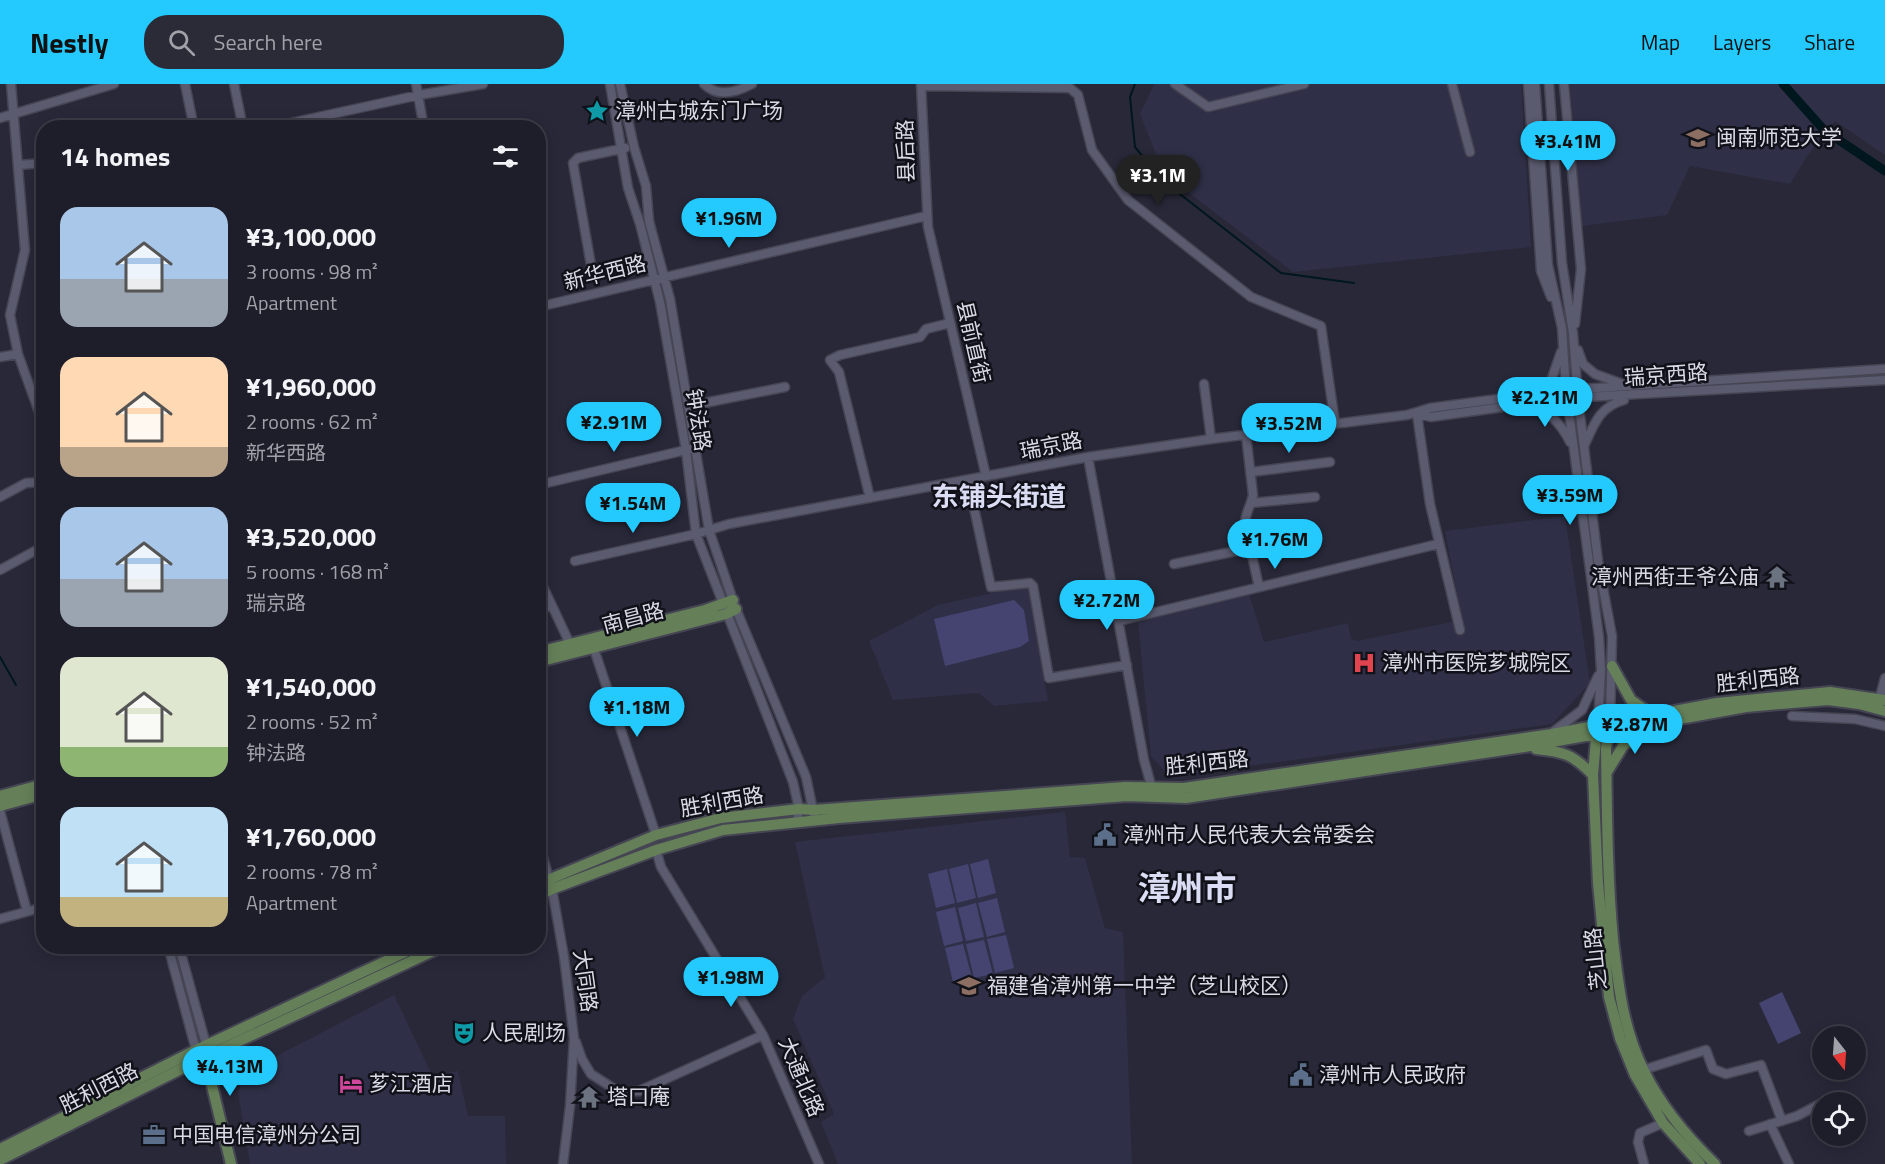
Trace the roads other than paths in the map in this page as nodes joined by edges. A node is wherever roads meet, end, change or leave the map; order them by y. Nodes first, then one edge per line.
1 (11, 84) edge
2 (114, 84) edge
3 (185, 84) edge
4 (234, 84) edge
5 (416, 84) edge
6 (483, 84) edge
7 (610, 84) edge
8 (620, 84) edge
9 (704, 84) edge
10 (752, 84) edge
11 (1175, 84) edge
12 (1304, 84) edge
13 (1452, 84) edge
14 (1528, 84) edge
15 (1535, 84) edge
16 (1549, 84) edge
17 (1564, 84) edge
18 (921, 85) edge
19 (420, 95) junction
20 (13, 115) junction
21 (0, 118) edge
22 (192, 120) edge
23 (241, 120) edge
24 (305, 120) edge
25 (423, 120) edge
26 (634, 147) junction
27 (622, 149) junction
28 (1470, 152) dead end
29 (36, 164) edge
30 (19, 165) junction
31 (926, 216) junction
32 (591, 265) dead end
33 (659, 278) junction
34 (546, 306) edge
35 (10, 315) junction
36 (0, 316) edge
37 (950, 323) junction
38 (1562, 328) junction
39 (1574, 336) junction
40 (1563, 343) junction
41 (18, 354) junction
42 (0, 357) edge
43 (1885, 369) edge
44 (1885, 380) edge
45 (1203, 384) dead end
46 (1628, 386) junction
47 (785, 387) dead end
48 (1540, 394) junction
49 (1567, 394) junction
50 (1578, 394) junction
51 (1638, 395) junction
52 (36, 404) edge
53 (1518, 404) junction
54 (689, 406) junction
55 (1417, 414) junction
56 (1335, 423) junction
57 (1246, 435) junction
58 (1211, 439) junction
59 (1585, 444) junction
60 (696, 447) junction
61 (686, 450) junction
62 (1574, 450) junction
63 (1088, 457) junction
64 (1330, 462) dead end
65 (1251, 472) junction
66 (986, 476) junction
67 (968, 480) junction
68 (36, 482) edge
69 (546, 482) edge
70 (1315, 497) dead end
71 (0, 498) edge
72 (870, 498) junction
73 (1252, 503) junction
74 (709, 530) junction
75 (696, 534) junction
76 (1438, 544) junction
77 (36, 550) edge
78 (1251, 550) junction
79 (575, 561) dead end
80 (1174, 564) dead end
81 (0, 570) edge
82 (1259, 587) junction
83 (546, 594) edge
84 (735, 605) junction
85 (551, 606) junction
86 (546, 607) edge
87 (724, 609) junction
88 (1119, 621) junction
89 (1460, 630) dead end
90 (570, 644) junction
91 (594, 649) junction
92 (546, 650) edge
93 (546, 660) edge
94 (1127, 665) junction
95 (1612, 666) junction
96 (1601, 670) junction
97 (1885, 678) edge
98 (1859, 704) junction
99 (1882, 705) edge
100 (1651, 714) junction
101 (1792, 717) dead end
102 (1855, 720) junction
103 (1646, 725) junction
104 (1885, 726) edge
105 (1610, 727) junction
106 (1597, 730) junction
107 (1552, 734) junction
108 (1524, 747) junction
109 (1607, 772) junction
110 (1593, 775) junction
111 (36, 786) edge
112 (1153, 792) junction
113 (0, 796) edge
114 (36, 797) edge
115 (0, 808) edge
116 (799, 809) junction
117 (814, 816) junction
118 (797, 823) junction
119 (656, 835) junction
120 (656, 850) junction
121 (546, 867) edge
122 (546, 884) edge
123 (551, 884) junction
124 (546, 889) edge
125 (36, 909) edge
126 (27, 911) junction
127 (0, 919) edge
128 (170, 954) edge
129 (181, 954) edge
130 (401, 954) edge
131 (426, 954) edge
132 (763, 1035) junction
133 (574, 1038) junction
134 (208, 1045) junction
135 (201, 1053) junction
136 (1643, 1070) junction
137 (1812, 1109) edge
138 (1782, 1121) junction
139 (1663, 1123) junction
140 (1770, 1124) junction
141 (1749, 1131) dead end
142 (0, 1149) edge
143 (0, 1160) edge
144 (231, 1164) edge
145 (562, 1164) edge
146 (819, 1164) edge
147 (1644, 1164) edge
148 (1700, 1164) edge
149 (1715, 1164) edge
150 (1789, 1164) edge

1 - 20 street
2 - 20 street
3 - 22 street
4 - 23 street
5 - 19 street
6 - 19 street
7 - 27 street, 钟法路
8 - 26 street, 钟法路
9 - 10 street
11 - 12 street
13 - 28 street
14 - 38 street
15 - 38 street
16 - 39 street
17 - 39 street
18 - 31 street, 县后路
18 - 56 street
19 - 24 street
19 - 25 street
20 - 21 street
20 - 30 street
26 - 27 street
26 - 33 street, 钟法路
27 - 32 street
27 - 33 street, 钟法路
29 - 30 street
30 - 35 street
31 - 33 street, 新华西路
31 - 37 street, 县前直街
33 - 34 street, 新华西路
33 - 54 street, 钟法路
33 - 61 street, 钟法路
35 - 36 street
35 - 41 street
37 - 66 street, 县前直街
37 - 72 street
38 - 40 street
39 - 46 street
39 - 50 street
40 - 48 street
40 - 49 street
41 - 42 street
41 - 52 street
43 - 46 street, 瑞京西路
44 - 51 street, 瑞京西路
45 - 58 street
46 - 50 street, 瑞京西路
47 - 54 street
48 - 49 street, 瑞京西路
48 - 55 street, 瑞京西路
49 - 50 street, 瑞京西路
49 - 53 street, 瑞京西路
49 - 62 street
50 - 51 street, 瑞京西路
50 - 59 street
51 - 59 street
53 - 55 street, 瑞京西路
53 - 62 street
54 - 60 street, 钟法路
55 - 56 street, 瑞京路
55 - 76 street
56 - 57 street, 瑞京路
57 - 58 street, 瑞京路
57 - 65 street
58 - 63 street, 瑞京路
59 - 95 street
60 - 61 street
60 - 74 street, 钟法路
61 - 69 street
61 - 75 street, 钟法路
62 - 96 street
63 - 66 street, 瑞京路
63 - 88 street
64 - 65 street
65 - 73 street
66 - 67 street, 瑞京路
67 - 72 street, 瑞京路
67 - 94 street
68 - 71 street
70 - 73 street
72 - 74 street, 瑞京路
73 - 78 street
74 - 75 street, 瑞京路
74 - 84 street, 钟法路
75 - 79 street, 瑞京路
75 - 87 street, 钟法路
76 - 82 street
76 - 89 street
77 - 81 street
78 - 80 street
78 - 82 street
82 - 88 street
83 - 85 street
84 - 87 main road, 南昌路
84 - 117 street, 钟法路
85 - 86 street
85 - 90 street
87 - 90 main road, 南昌路
87 - 91 main road, 南昌路
87 - 116 street, 钟法路
88 - 94 street
90 - 92 main road, 南昌路
91 - 93 main road, 南昌路
91 - 119 street
94 - 112 street
95 - 100 main road
95 - 105 street
96 - 106 street
96 - 107 street
97 - 99 street
98 - 99 main road
98 - 102 street
98 - 103 main road
99 - 100 main road, 胜利西路
100 - 105 main road, 胜利西路
101 - 102 street
102 - 104 street
103 - 105 main road
103 - 109 main road
105 - 106 main road, 胜利西路
105 - 109 main road, 芝山路
106 - 107 main road, 胜利西路
106 - 108 main road
106 - 110 main road
107 - 112 main road, 胜利西路
108 - 110 main road
108 - 112 main road
109 - 136 main road, 芝山路
110 - 139 main road
111 - 113 main road
112 - 117 main road, 胜利西路
114 - 115 main road
115 - 126 street
116 - 117 main road, 胜利西路
116 - 118 street, 钟法路
116 - 119 main road, 胜利西路
117 - 118 main road
118 - 120 main road
119 - 123 main road, 胜利西路
120 - 123 main road
120 - 132 street, 大通北路
121 - 123 street, 大同路
122 - 123 main road, 胜利西路
123 - 124 main road, 胜利西路
123 - 133 street, 大同路
125 - 126 street
126 - 127 street
128 - 135 street
129 - 134 street
130 - 134 main road, 胜利西路
131 - 135 main road, 胜利西路
132 - 133 street
132 - 146 street, 大通北路
133 - 145 street, 大同路
134 - 135 main road, 胜利西路
135 - 142 main road, 胜利西路
135 - 143 main road, 胜利西路
135 - 144 main road
136 - 138 street
136 - 149 main road, 芝山路
137 - 138 street
138 - 140 street
139 - 147 street
139 - 148 main road
140 - 141 street
140 - 150 street

